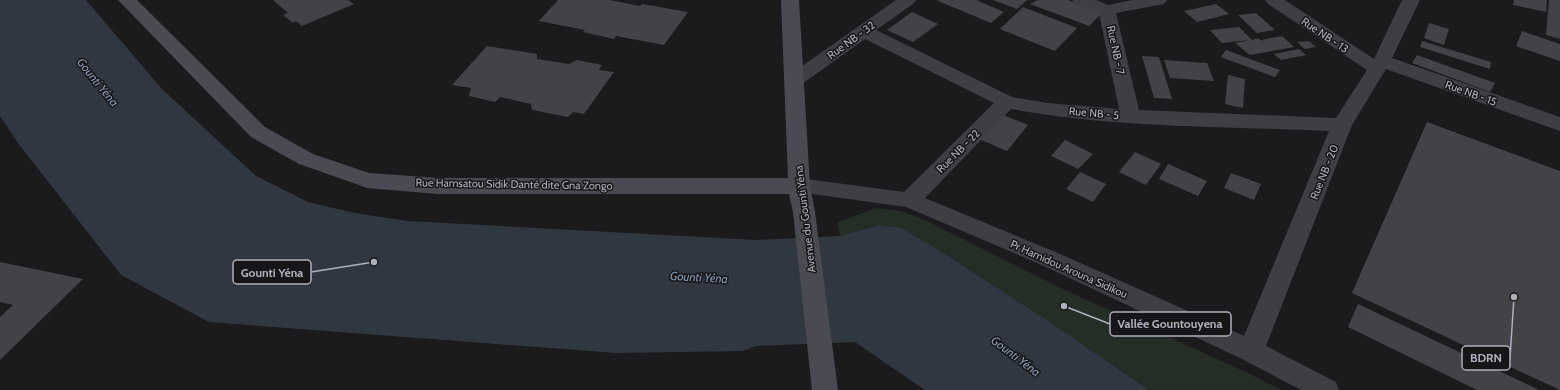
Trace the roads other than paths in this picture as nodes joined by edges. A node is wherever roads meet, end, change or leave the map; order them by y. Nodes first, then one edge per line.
1 (127, 0) edge
2 (790, 0) edge
3 (907, 0) edge
4 (1081, 0) edge
5 (1158, 0) edge
6 (1274, 0) edge
7 (1411, 0) edge
8 (1107, 10) junction
9 (863, 32) junction
10 (1379, 65) junction
11 (795, 80) junction
12 (1007, 102) junction
13 (1130, 116) junction
14 (1560, 124) edge
15 (1342, 125) junction
16 (800, 186) junction
17 (909, 200) junction
18 (1251, 351) junction
19 (824, 379) edge
20 (1326, 390) edge

1 - 16 street, Rue Hamsatou Sidik Danté dite Gna Zongo
2 - 11 street, Avenue du Gounti Yéna
3 - 9 street, Rue NB - 32
4 - 8 street, Rue NB - 7
5 - 8 street
6 - 10 street, Rue NB - 13
7 - 10 street, Rue NB - 20
8 - 13 street, Rue NB - 7
9 - 11 street, Rue NB - 32
9 - 12 street, Rue NB - 5
10 - 14 street, Rue NB - 15
10 - 15 street, Rue NB - 20
11 - 16 street, Avenue du Gounti Yéna
12 - 13 street, Rue NB - 5
12 - 17 street, Rue NB - 22
13 - 15 street, Rue NB - 5
15 - 18 street, Rue NB - 20
16 - 17 street, Pr Hamidou Arouna Sidikou
16 - 19 street, Avenue du Gounti Yéna
17 - 18 street, Pr Hamidou Arouna Sidikou
18 - 20 street, Pr Hamidou Arouna Sidikou

